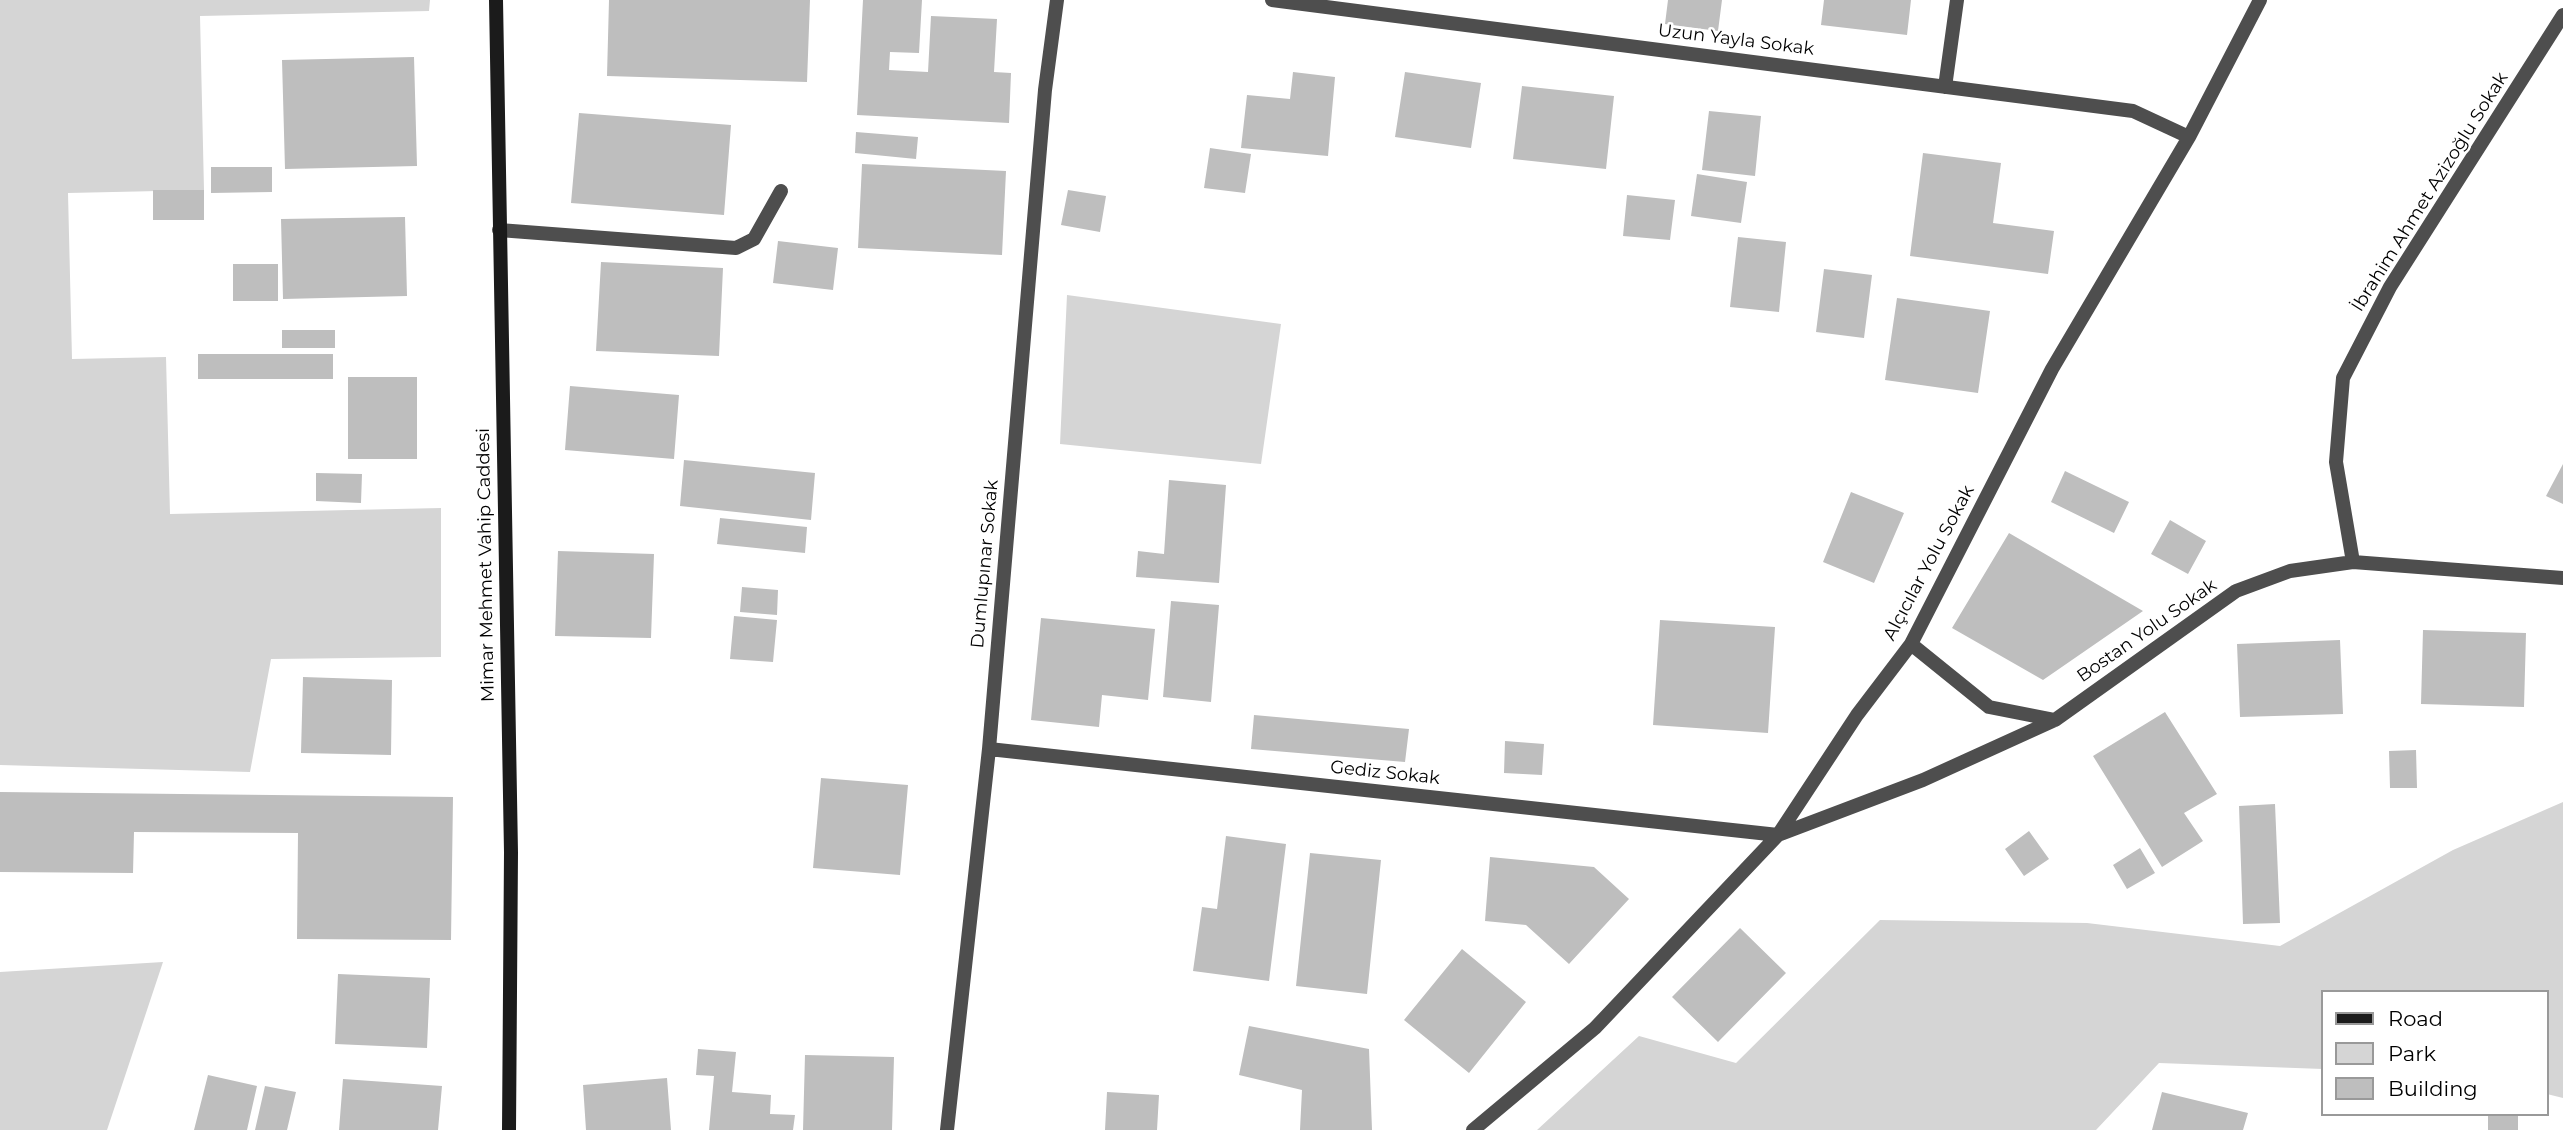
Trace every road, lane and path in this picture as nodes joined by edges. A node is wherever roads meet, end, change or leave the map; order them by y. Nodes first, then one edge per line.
1 (496, 0) edge
2 (1057, 0) edge
3 (1272, 0) edge
4 (1957, 0) edge
5 (2260, 0) edge
6 (2563, 15) edge
7 (1945, 87) junction
8 (2189, 138) junction
9 (781, 191) dead end
10 (499, 230) junction
11 (2353, 562) junction
12 (2563, 578) edge
13 (1911, 643) junction
14 (2055, 720) junction
15 (989, 749) junction
16 (1778, 835) junction
17 (509, 1130) edge
18 (947, 1130) edge
19 (1473, 1130) edge

1 - 10 main road, Mimar Mehmet Vahip Caddesi
2 - 15 street, Dumlupınar Sokak
3 - 7 street, Uzun Yayla Sokak
4 - 7 street
5 - 8 street, Alçıcılar Yolu Sokak
6 - 11 street, İbrahim Ahmet Azizoğlu Sokak
7 - 8 street, Uzun Yayla Sokak
8 - 13 street, Alçıcılar Yolu Sokak
9 - 10 street
10 - 17 main road, Mimar Mehmet Vahip Caddesi
11 - 12 street, Bostan Yolu Sokak
11 - 14 street, Bostan Yolu Sokak
13 - 14 street
13 - 16 street, Alçıcılar Yolu Sokak
14 - 16 street, Bostan Yolu Sokak
15 - 16 street, Gediz Sokak
15 - 18 street, Dumlupınar Sokak
16 - 19 street, Alçıcılar Yolu Sokak

